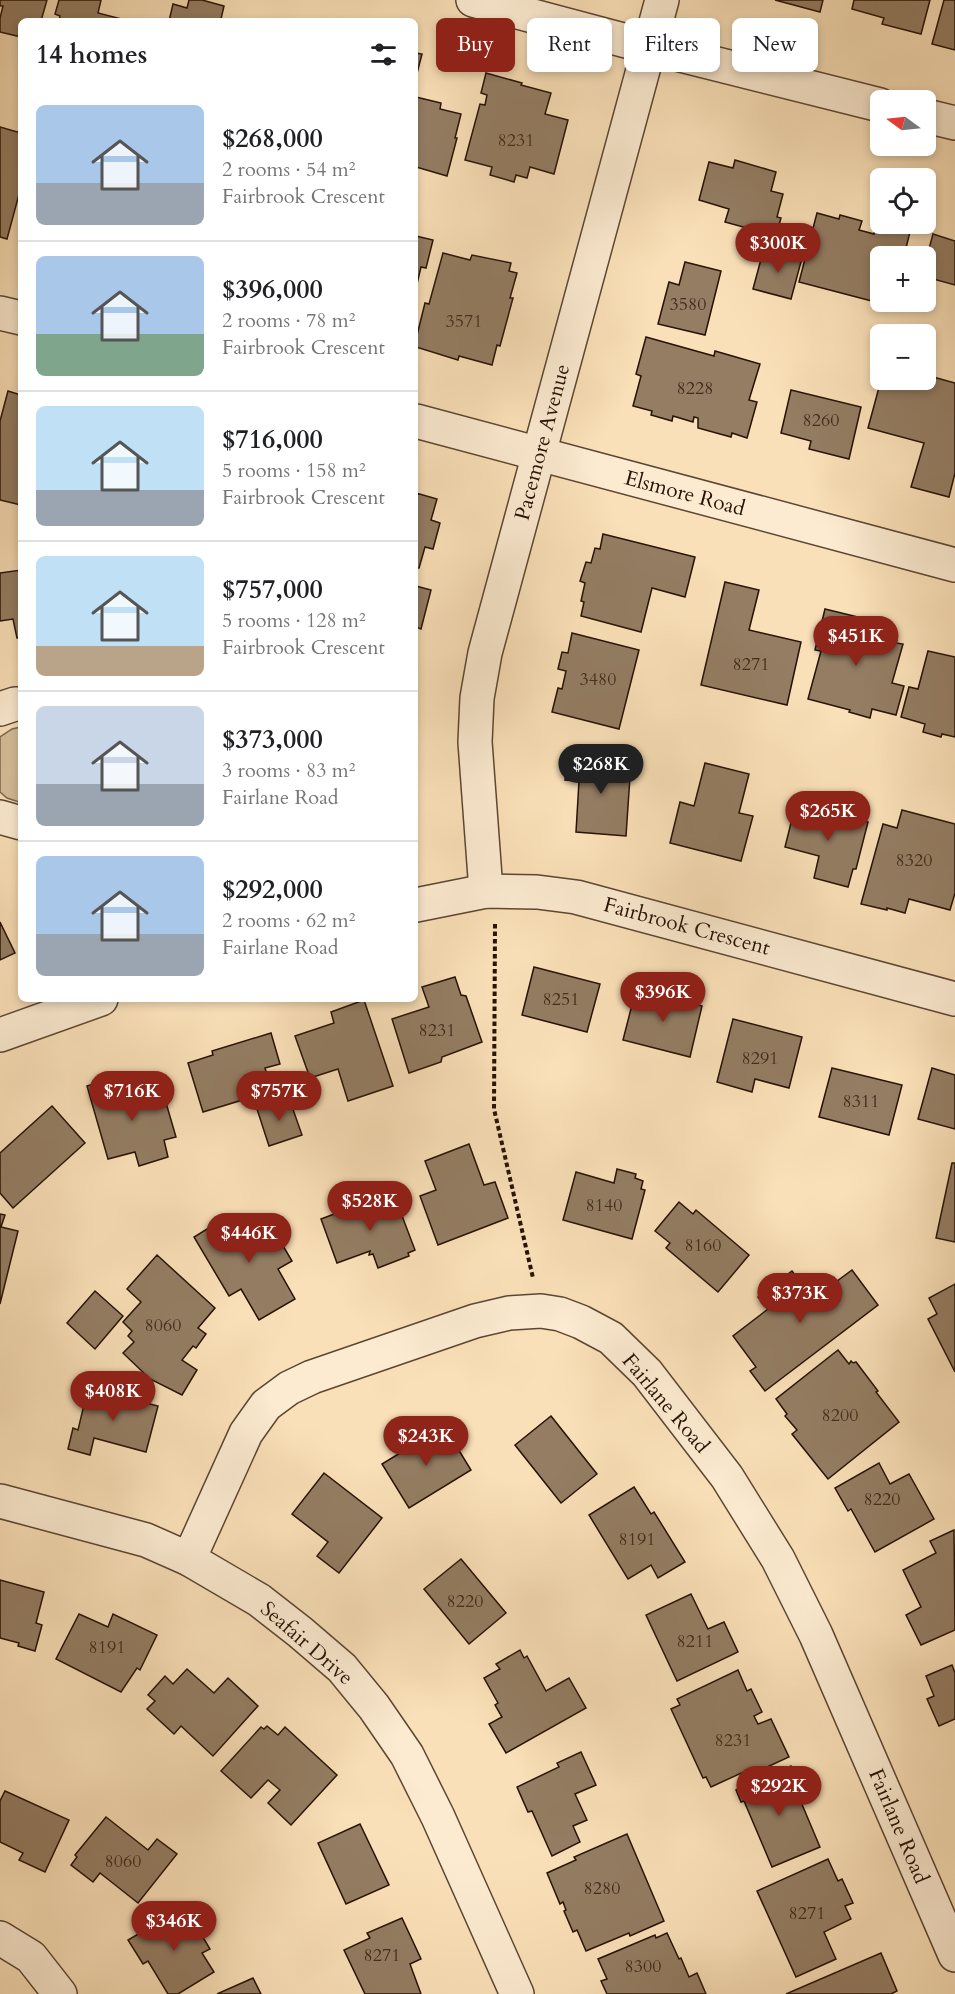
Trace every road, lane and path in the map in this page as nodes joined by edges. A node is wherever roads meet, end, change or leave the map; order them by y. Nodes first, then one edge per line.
1 (473, 0) edge
2 (662, 0) edge
3 (657, 18) edge
4 (624, 40) edge
5 (720, 65) edge
6 (642, 72) edge
7 (870, 102) edge
8 (936, 118) edge
9 (955, 123) edge
10 (0, 312) edge
11 (18, 317) edge
12 (418, 423) edge
13 (539, 455) junction
14 (955, 565) edge
15 (18, 705) edge
16 (0, 709) edge
17 (0, 817) edge
18 (18, 822) edge
19 (486, 891) junction
20 (418, 905) edge
21 (955, 999) edge
22 (93, 1002) edge
23 (0, 1035) edge
24 (541, 1311) junction
25 (0, 1501) edge
26 (189, 1559) junction
27 (0, 1938) edge
28 (955, 1955) edge
29 (60, 1994) edge
30 (517, 1994) edge

1 - 4 street
2 - 3 street, Pacemore Avenue
5 - 7 street
6 - 13 street, Pacemore Avenue
8 - 9 street
10 - 11 street
12 - 13 street, Elsmore Road
13 - 14 street, Elsmore Road
13 - 19 street, Pacemore Avenue
15 - 16 street
17 - 18 street
19 - 20 street, Fairbrook Crescent
19 - 21 street, Fairbrook Crescent
19 - 24 path
22 - 23 street
24 - 26 street, Fairlane Road
24 - 28 street, Fairlane Road
25 - 26 street, Seafair Drive
26 - 30 street, Seafair Drive
27 - 29 street

